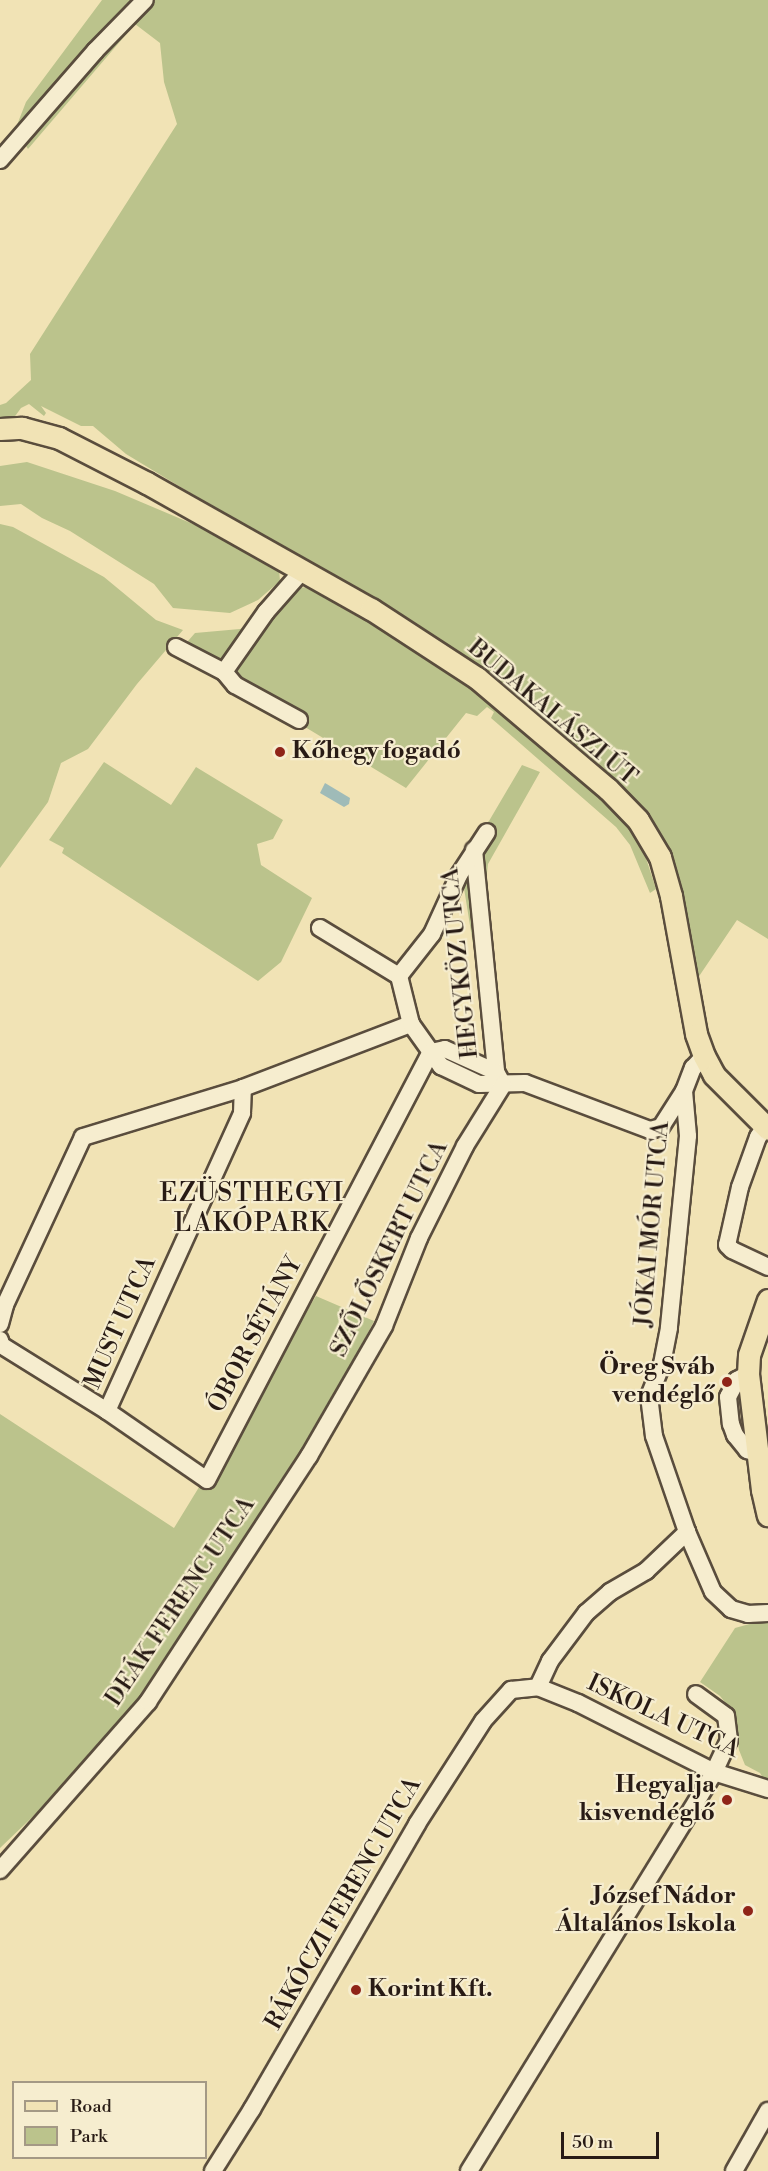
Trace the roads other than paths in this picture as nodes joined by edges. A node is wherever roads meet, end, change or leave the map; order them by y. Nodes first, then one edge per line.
1 (145, 0) edge
2 (0, 160) edge
3 (0, 429) edge
4 (302, 571) junction
5 (176, 647) dead end
6 (224, 672) junction
7 (298, 720) dead end
8 (487, 832) dead end
9 (474, 850) junction
10 (320, 928) dead end
11 (399, 976) junction
12 (411, 1024) junction
13 (431, 1052) junction
14 (704, 1056) junction
15 (499, 1078) junction
16 (243, 1088) junction
17 (684, 1091) junction
18 (766, 1127) edge
19 (768, 1268) edge
20 (768, 1300) edge
21 (0, 1324) edge
22 (0, 1340) edge
23 (107, 1411) junction
24 (760, 1444) edge
25 (283, 1496) joint
26 (768, 1515) edge
27 (687, 1532) junction
28 (768, 1613) edge
29 (538, 1687) junction
30 (696, 1694) dead end
31 (714, 1772) junction
32 (768, 1789) edge
33 (0, 1870) edge
34 (768, 2111) edge
35 (213, 2171) edge
36 (469, 2171) edge
37 (734, 2171) edge

1 - 2 street
3 - 4 main road, BUDAKALÁSZI ÚT
4 - 6 street
4 - 14 main road, BUDAKALÁSZI ÚT
5 - 6 street
6 - 7 street
8 - 9 street
9 - 11 street
9 - 15 street, HEGYKÖZ UTCA
10 - 11 street
11 - 12 street
12 - 13 street
12 - 16 street
13 - 15 street
13 - 23 street, ÓBOR SÉTÁNY
14 - 17 street
14 - 18 main road, BUDAKALÁSZI ÚT
15 - 17 street
15 - 25 street, SZŐLŐSKERT UTCA
16 - 21 street
16 - 23 street, MUST UTCA
17 - 27 street, JÓKAI MÓR UTCA
18 - 19 street
20 - 24 main road
22 - 23 street
24 - 26 main road
25 - 33 street, DEÁK FERENC UTCA
27 - 28 street, JÓKAI MÓR UTCA
27 - 29 street
29 - 31 street, ISKOLA UTCA
29 - 35 street, RÁKÓCZI FERENC UTCA
30 - 31 street
31 - 32 street, ISKOLA UTCA
31 - 36 street
34 - 37 street

